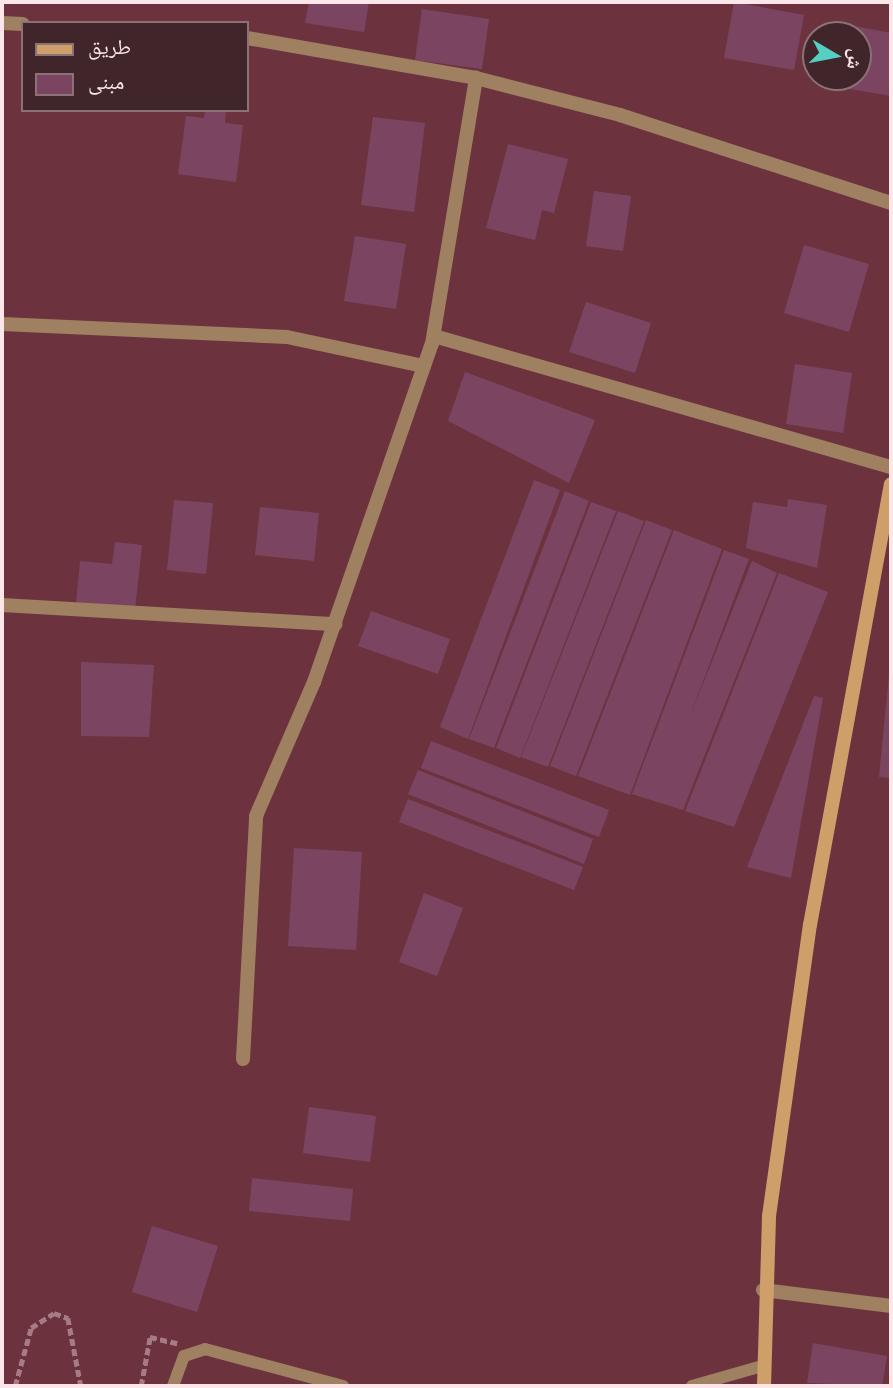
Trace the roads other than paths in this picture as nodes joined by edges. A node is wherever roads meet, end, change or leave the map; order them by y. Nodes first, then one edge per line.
1 (2, 23) edge
2 (21, 24) edge
3 (248, 38) edge
4 (476, 78) junction
5 (891, 203) edge
6 (2, 324) edge
7 (434, 336) junction
8 (424, 366) junction
9 (891, 467) edge
10 (891, 484) edge
11 (887, 532) edge
12 (2, 605) edge
13 (335, 624) junction
14 (243, 1059) dead end
15 (763, 1290) junction
16 (891, 1306) edge
17 (762, 1366) junction
18 (173, 1386) edge
19 (343, 1386) edge
20 (692, 1386) edge
21 (764, 1386) edge

1 - 2 street
3 - 4 street
4 - 5 street
4 - 7 street
6 - 8 street
7 - 8 street
7 - 9 street
8 - 13 street
10 - 11 main road
11 - 15 main road
12 - 13 street
13 - 14 street
15 - 16 street
15 - 17 main road
17 - 20 lane
17 - 21 main road
18 - 19 lane

